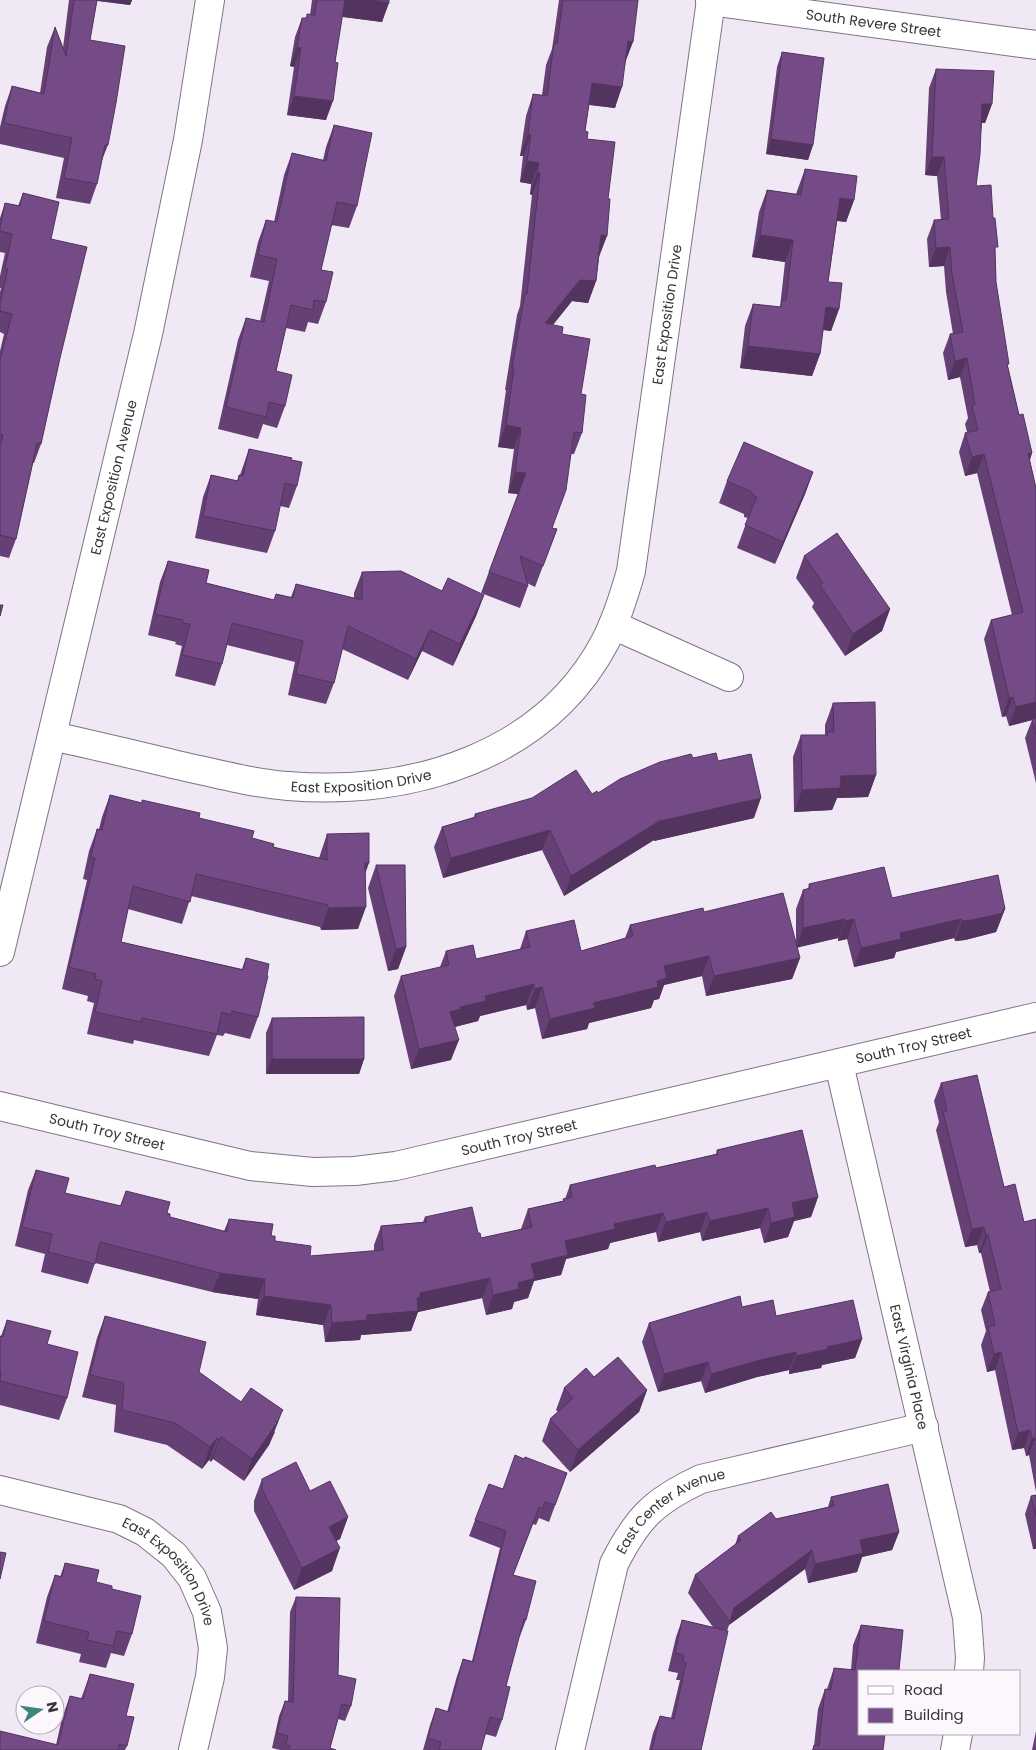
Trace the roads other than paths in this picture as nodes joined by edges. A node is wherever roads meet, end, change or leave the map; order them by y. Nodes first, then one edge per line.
1 (210, 0) edge
2 (710, 1) edge
3 (1036, 45) edge
4 (613, 625) junction
5 (729, 677) dead end
6 (52, 736) junction
7 (0, 952) edge
8 (1036, 1017) edge
9 (839, 1064) junction
10 (0, 1106) edge
11 (924, 1427) junction
12 (0, 1490) edge
13 (968, 1670) edge
14 (958, 1735) edge
15 (193, 1750) edge
16 (570, 1750) edge
17 (955, 1750) edge

1 - 6 street, East Exposition Avenue
2 - 3 street, South Revere Street
2 - 4 street, East Exposition Drive
4 - 5 street
4 - 6 street, East Exposition Drive
6 - 7 street, East Exposition Avenue
8 - 9 street, South Troy Street
9 - 10 street, South Troy Street
9 - 11 street, East Virginia Place
11 - 13 street, East Virginia Place
11 - 16 street, East Center Avenue
12 - 15 street, East Exposition Drive
14 - 17 street

